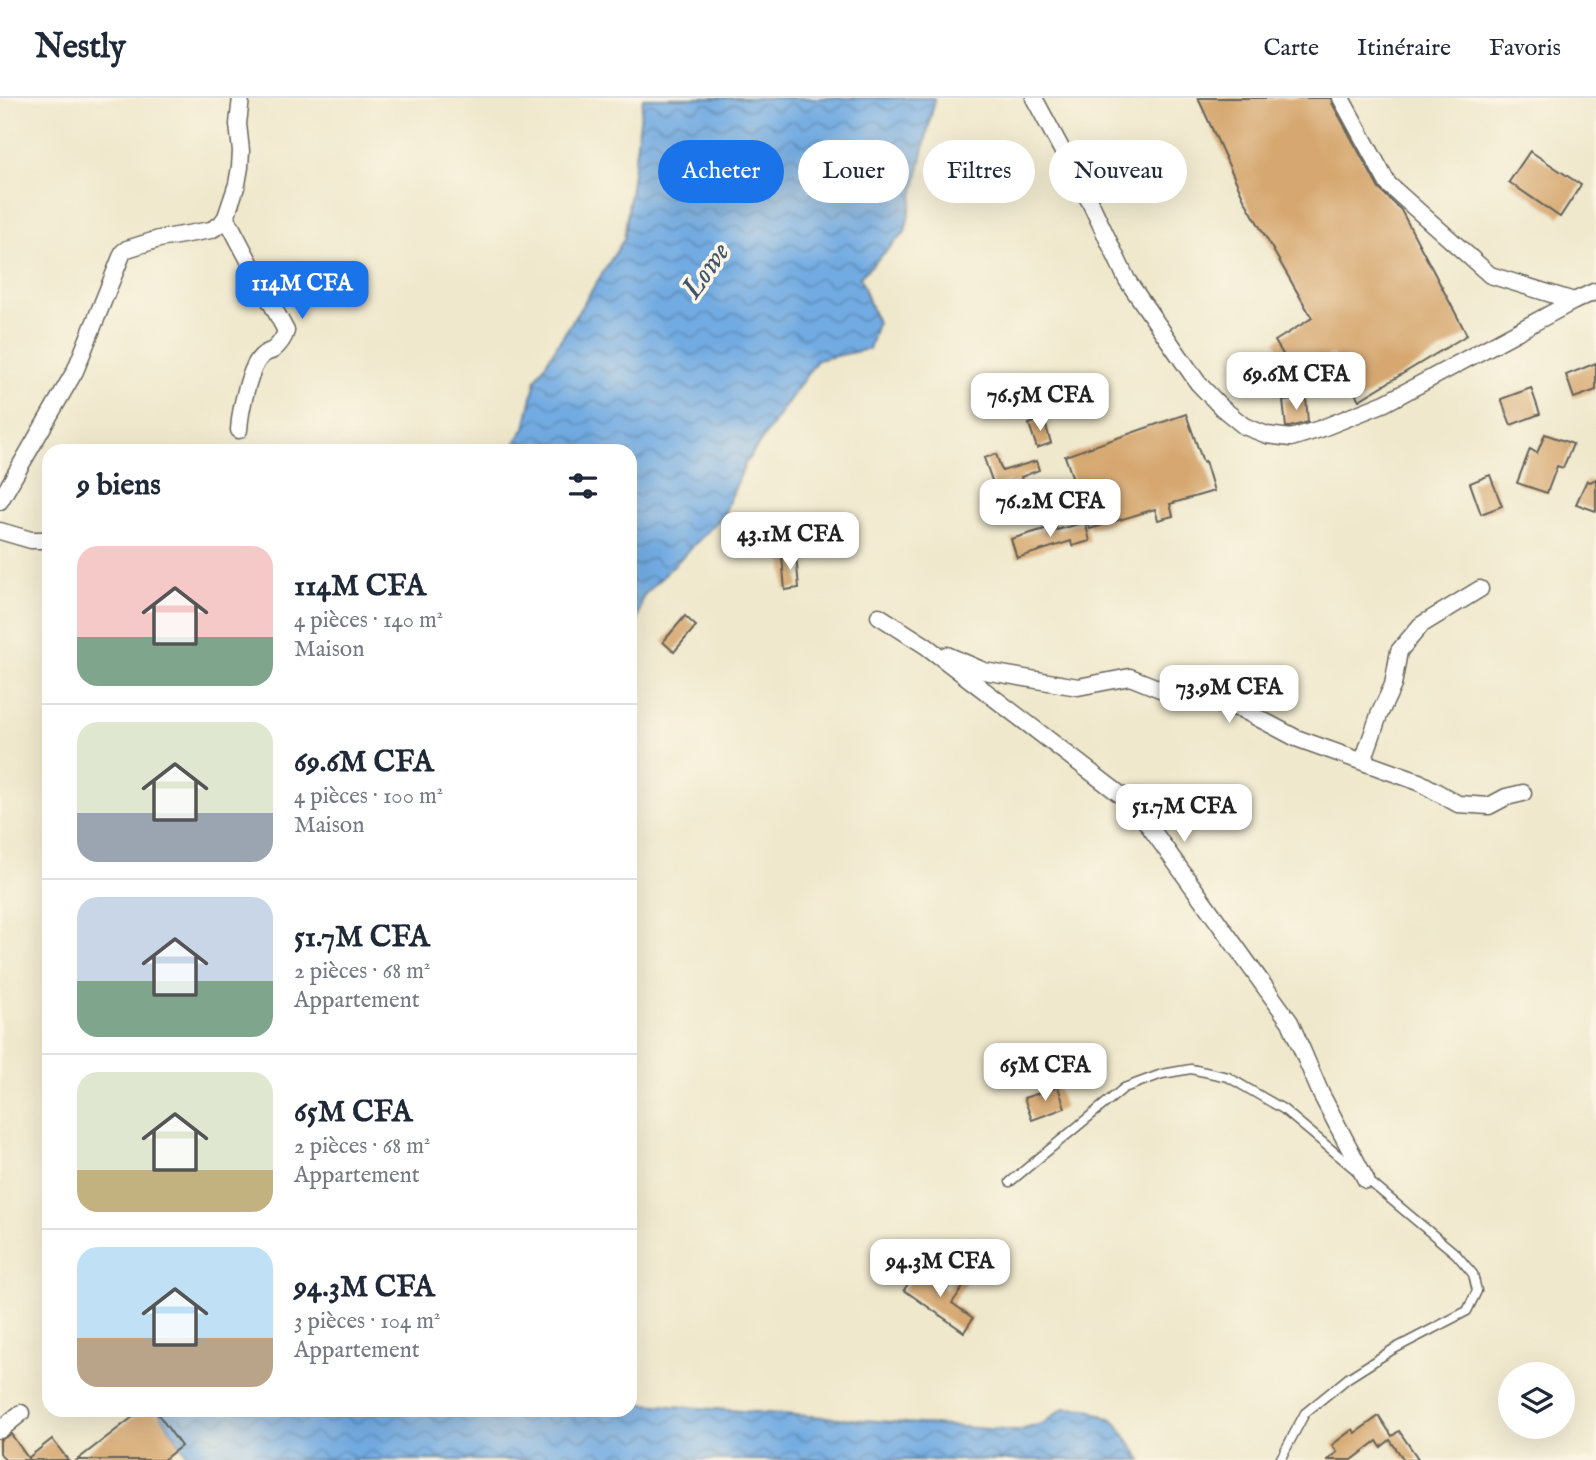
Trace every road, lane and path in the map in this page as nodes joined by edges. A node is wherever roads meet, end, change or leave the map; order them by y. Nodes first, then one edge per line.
1 (241, 98) edge
2 (1034, 98) edge
3 (1341, 98) edge
4 (226, 216) junction
5 (1596, 291) edge
6 (1574, 301) junction
7 (239, 430) dead end
8 (0, 501) edge
9 (0, 531) edge
10 (42, 540) edge
11 (1480, 589) dead end
12 (879, 615) dead end
13 (926, 646) junction
14 (1363, 761) junction
15 (1522, 793) dead end
16 (1366, 1180) junction
17 (1010, 1182) dead end
18 (21, 1413) dead end
19 (0, 1430) edge
20 (1280, 1460) edge

1 - 4 street
2 - 6 street
3 - 6 street
4 - 7 street
4 - 8 street
5 - 6 street
9 - 10 street
11 - 14 street
12 - 13 street
13 - 14 street
13 - 16 street
14 - 15 street
16 - 17 lane
16 - 20 lane
18 - 19 street

